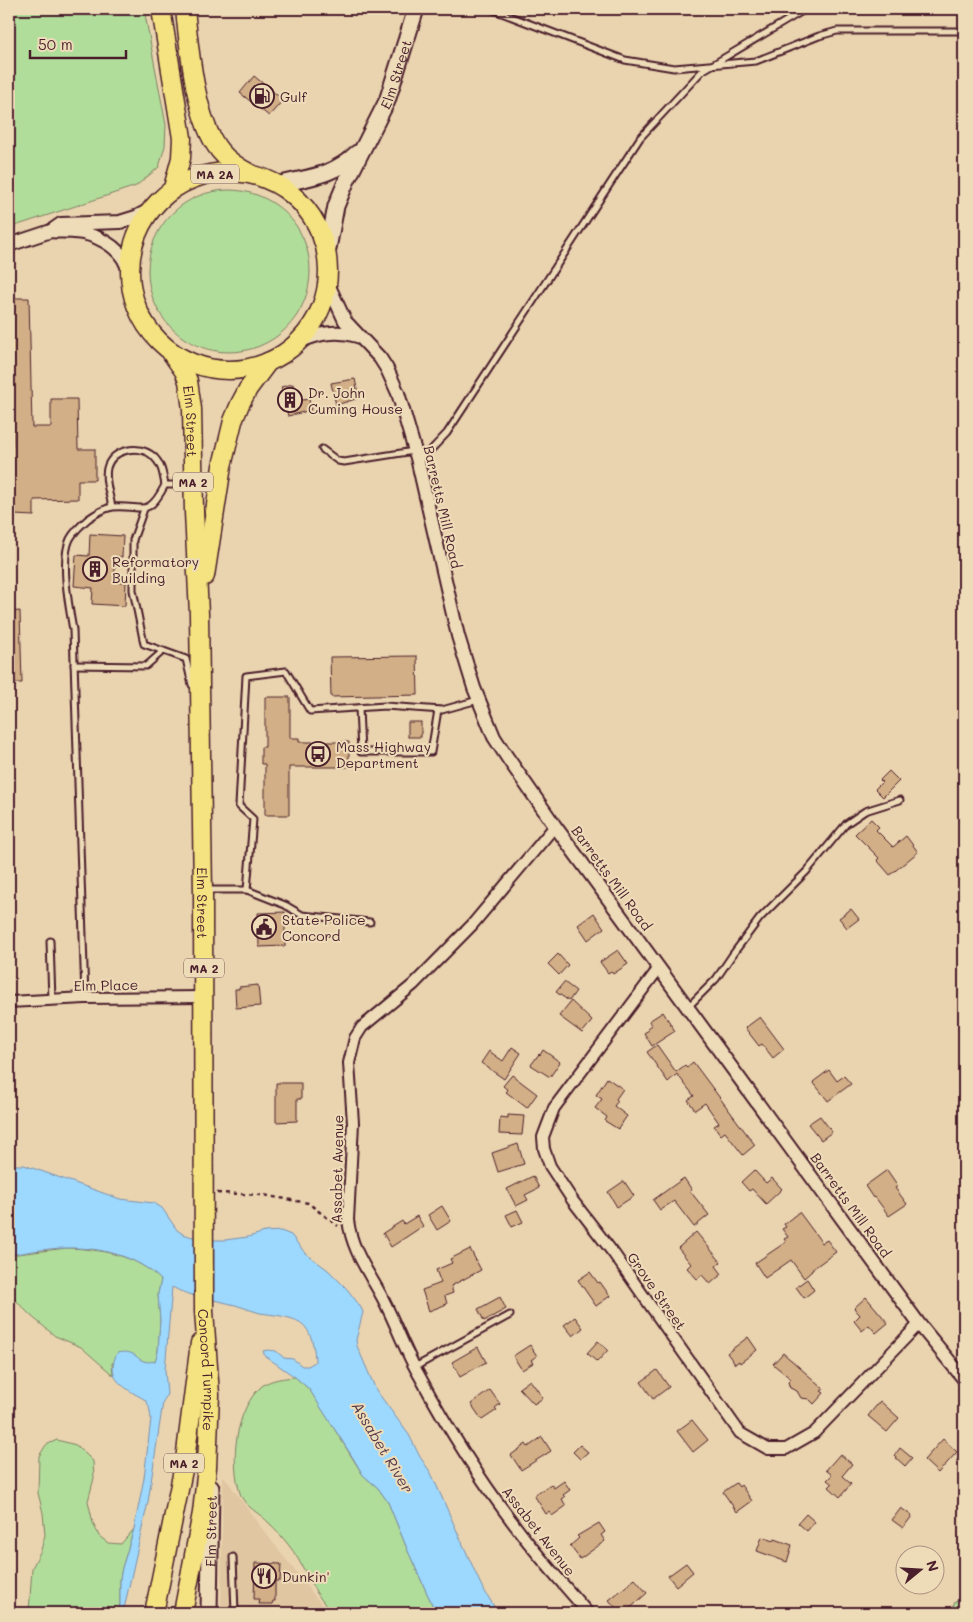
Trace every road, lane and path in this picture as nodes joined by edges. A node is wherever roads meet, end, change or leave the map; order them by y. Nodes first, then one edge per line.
1 (162, 9) edge
2 (185, 9) edge
3 (416, 9) edge
4 (491, 9) edge
5 (806, 9) edge
6 (964, 30) edge
7 (712, 65) junction
8 (369, 138) junction
9 (260, 178) junction
10 (276, 186) junction
11 (172, 188) junction
12 (151, 209) junction
13 (51, 231) junction
14 (9, 245) edge
15 (327, 254) junction
16 (328, 284) junction
17 (132, 289) junction
18 (357, 336) junction
19 (298, 342) junction
20 (172, 354) junction
21 (268, 362) junction
22 (322, 450) dead end
23 (416, 454) junction
24 (165, 485) junction
25 (193, 485) junction
26 (112, 508) junction
27 (144, 509) junction
28 (199, 614) junction
29 (163, 651) junction
30 (74, 665) junction
31 (478, 700) junction
32 (359, 708) junction
33 (438, 710) junction
34 (200, 719) junction
35 (900, 800) dead end
36 (555, 826) junction
37 (203, 890) junction
38 (248, 890) junction
39 (370, 922) dead end
40 (50, 941) dead end
41 (659, 968) junction
42 (85, 998) junction
43 (204, 998) junction
44 (52, 1000) junction
45 (9, 1002) edge
46 (688, 1008) junction
47 (205, 1192) junction
48 (350, 1236) junction
49 (204, 1311) junction
50 (510, 1315) dead end
51 (919, 1324) junction
52 (414, 1367) junction
53 (964, 1379) edge
54 (210, 1419) junction
55 (233, 1557) dead end
56 (154, 1613) edge
57 (183, 1613) edge
58 (209, 1613) edge
59 (217, 1613) edge
60 (235, 1613) edge
61 (588, 1613) edge

1 - 11 highway, MA 2
2 - 9 highway, MA 2
3 - 8 main road, Elm Street
4 - 7 lane
5 - 7 lane
6 - 7 lane
7 - 23 lane
8 - 10 main road, Elm Street
8 - 15 main road, Elm Street
9 - 10 highway, MA 2
9 - 11 highway, MA 2A
10 - 15 highway, MA 2
11 - 12 highway, MA 2
12 - 13 street
12 - 17 highway, MA 2
13 - 14 street
13 - 17 street
15 - 16 highway, MA 2
16 - 18 street, Barretts Mill Road
16 - 19 highway, MA 2
17 - 20 highway, MA 2
18 - 19 street
18 - 23 street, Barretts Mill Road
19 - 21 highway, MA 2
20 - 21 highway
20 - 25 highway, Elm Street / MA 2
21 - 28 highway, Elm Street / MA 2
22 - 23 lane
23 - 31 street, Barretts Mill Road
24 - 25 lane
24 - 26 lane
24 - 27 lane
25 - 28 highway, Elm Street / MA 2
26 - 27 lane
26 - 30 lane
27 - 29 lane
28 - 34 highway, Elm Street / MA 2
29 - 30 lane
29 - 34 lane
30 - 42 lane
31 - 33 lane
31 - 36 street, Barretts Mill Road
32 - 33 lane
32 - 33 lane
32 - 38 lane
34 - 37 highway, Elm Street / MA 2
35 - 46 lane
36 - 41 street, Barretts Mill Road
36 - 48 street, Assabet Avenue
37 - 38 lane
37 - 43 highway, Elm Street / MA 2
38 - 39 lane
40 - 44 lane
41 - 46 street, Barretts Mill Road
41 - 51 street, Grove Street
42 - 43 street, Elm Place
42 - 44 street, Elm Place
43 - 47 highway, Elm Street / MA 2
44 - 45 street, Elm Place
46 - 51 street, Barretts Mill Road
47 - 48 path
47 - 49 highway, Elm Street / MA 2
48 - 52 street, Assabet Avenue
49 - 54 highway, Concord Turnpike / MA 2
49 - 56 highway, Concord Turnpike / MA 2
50 - 52 lane
51 - 53 street, Barretts Mill Road
52 - 61 street, Assabet Avenue
54 - 57 highway, Concord Turnpike / MA 2
54 - 58 main road, Elm Street
55 - 60 lane
58 - 59 lane

